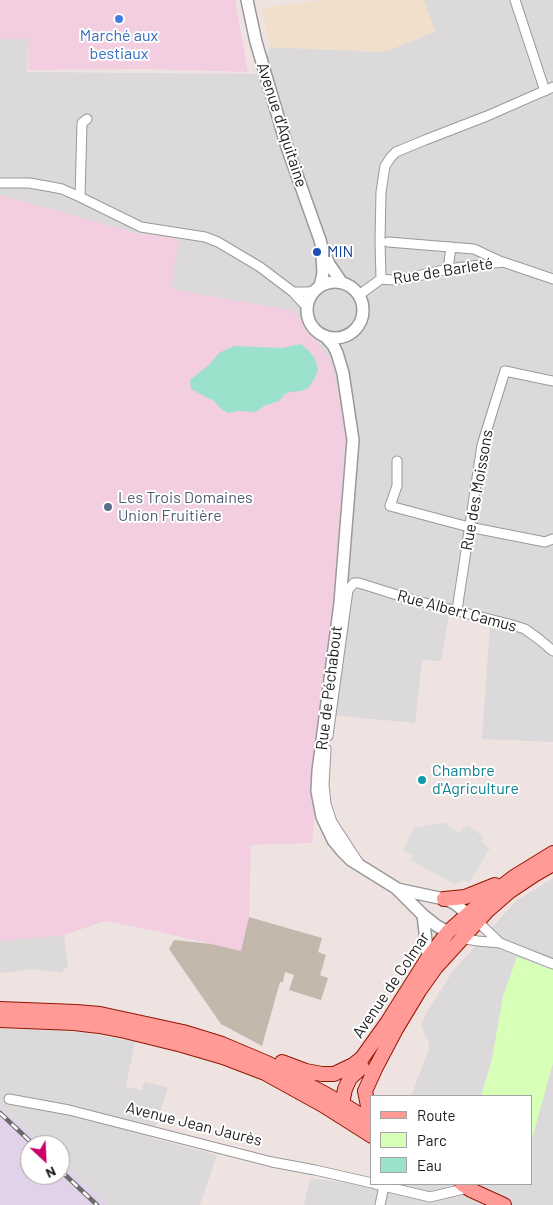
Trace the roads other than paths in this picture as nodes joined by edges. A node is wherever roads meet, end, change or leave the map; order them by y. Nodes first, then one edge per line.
1 (247, 0) edge
2 (515, 0) edge
3 (549, 89) edge
4 (87, 119) dead end
5 (0, 183) edge
6 (80, 198) junction
7 (388, 242) dead end
8 (451, 247) junction
9 (322, 248) junction
10 (503, 262) junction
11 (448, 268) junction
12 (381, 279) junction
13 (553, 279) edge
14 (342, 283) junction
15 (318, 289) junction
16 (293, 292) junction
17 (358, 295) junction
18 (307, 306) junction
19 (348, 335) junction
20 (325, 336) junction
21 (343, 373) junction
22 (553, 381) edge
23 (397, 461) dead end
24 (469, 526) junction
25 (553, 539) edge
26 (457, 610) junction
27 (553, 651) edge
28 (553, 853) edge
29 (553, 864) edge
30 (360, 866) junction
31 (514, 877) junction
32 (396, 888) junction
33 (444, 900) junction
34 (423, 915) junction
35 (478, 915) junction
36 (448, 932) junction
37 (490, 933) junction
38 (462, 938) junction
39 (500, 943) junction
40 (428, 958) junction
41 (553, 964) edge
42 (6, 1014) edge
43 (387, 1023) junction
44 (267, 1062) junction
45 (365, 1091) junction
46 (9, 1099) dead end
47 (332, 1107) junction
48 (370, 1110) edge
49 (370, 1121) edge
50 (370, 1135) edge
51 (370, 1183) edge
52 (375, 1185) edge
53 (396, 1186) edge
54 (465, 1186) edge
55 (380, 1205) edge
56 (504, 1205) edge

1 - 9 street, Avenue d'Aquitaine
2 - 3 street
3 - 12 street
4 - 6 street
5 - 6 street
6 - 16 street
7 - 8 street, Rue de Barleté
8 - 10 street, Rue de Barleté
8 - 11 street
9 - 14 street, Avenue d'Aquitaine
9 - 15 street, Avenue d'Aquitaine
10 - 11 street, Rue de Barleté
10 - 13 street, Rue de Barleté
11 - 12 street, Rue de Barleté
12 - 17 street, Rue de Barleté
14 - 15 street
14 - 17 street
15 - 16 street
15 - 18 street
16 - 18 street
17 - 19 street
18 - 20 street
19 - 20 street
19 - 21 street, Rue de Péchabout
20 - 21 street, Rue de Péchabout
21 - 30 street, Rue de Péchabout
22 - 24 street, Rue des Moissons
23 - 24 street
24 - 25 street
24 - 26 street, Rue des Moissons
26 - 27 street, Rue Albert Camus
26 - 30 street, Rue Albert Camus
28 - 31 main road, Avenue de Colmar
29 - 35 main road, Avenue de Colmar
30 - 32 street, Rue de Péchabout
31 - 33 main road
31 - 35 main road, Avenue de Colmar
32 - 33 street
32 - 34 street, Rue de Péchabout
33 - 35 street
34 - 36 street, Rue de Péchabout
34 - 40 street
35 - 36 main road, Avenue de Colmar
35 - 37 street
35 - 37 street
35 - 38 main road, Avenue de Colmar
36 - 38 street
36 - 40 main road, Avenue de Colmar
37 - 39 street
38 - 39 street
38 - 45 main road, Avenue de Colmar
39 - 41 street
40 - 43 main road, Avenue de Colmar
42 - 44 main road
42 - 47 main road
43 - 44 main road, Avenue de Colmar
43 - 47 main road
44 - 47 main road
45 - 47 main road
45 - 48 main road
46 - 51 street, Avenue Jean Jaurès
47 - 49 main road
47 - 50 main road
52 - 55 street
53 - 54 street, Avenue Jean Jaurès
54 - 56 main road

